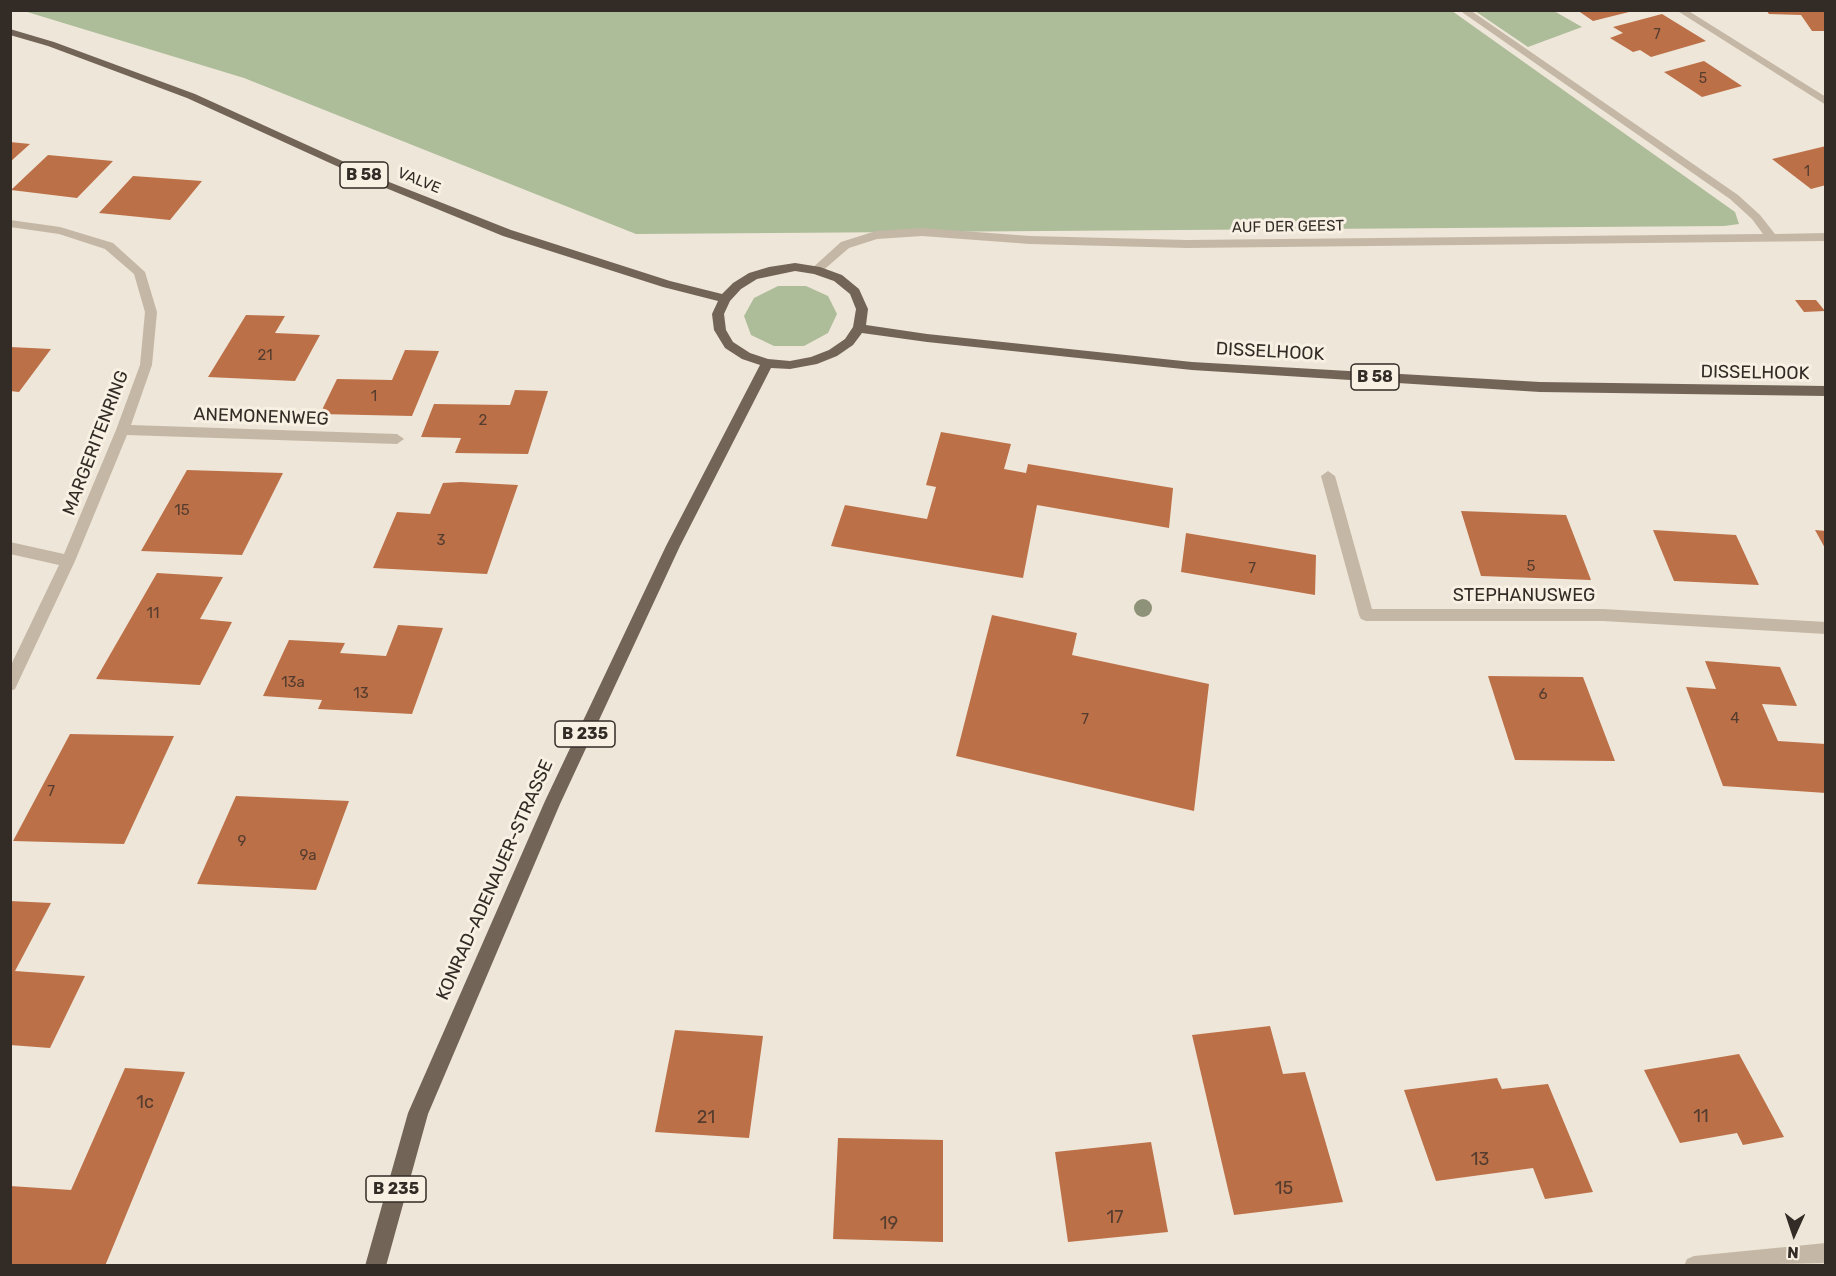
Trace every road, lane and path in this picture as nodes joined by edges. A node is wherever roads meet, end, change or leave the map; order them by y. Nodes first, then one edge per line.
1 (1463, 10) edge
2 (1680, 10) edge
3 (10, 32) edge
4 (1826, 102) edge
5 (10, 223) edge
6 (1826, 237) edge
7 (1772, 238) junction
8 (816, 270) junction
9 (724, 299) junction
10 (859, 328) junction
11 (767, 363) junction
12 (1826, 391) edge
13 (123, 430) junction
14 (397, 439) dead end
15 (1328, 476) dead end
16 (10, 548) edge
17 (68, 561) junction
18 (1826, 628) edge
19 (10, 684) edge
20 (1826, 1253) edge
21 (375, 1266) edge
22 (1694, 1266) edge

1 - 7 street
2 - 4 street
3 - 9 main road, VALVE / B 58
5 - 13 street, MARGERITENRING
6 - 7 street, AUF DER GEEST
7 - 8 street, AUF DER GEEST
8 - 9 main road
8 - 10 main road
9 - 11 main road
10 - 11 main road
10 - 12 main road, DISSELHOOK / B 58
11 - 21 main road, KONRAD-ADENAUER-STRASSE / B 235
13 - 14 street, ANEMONENWEG
13 - 17 street, MARGERITENRING
15 - 18 street, STEPHANUSWEG
16 - 17 street
17 - 19 street, MARGERITENRING
20 - 22 street

